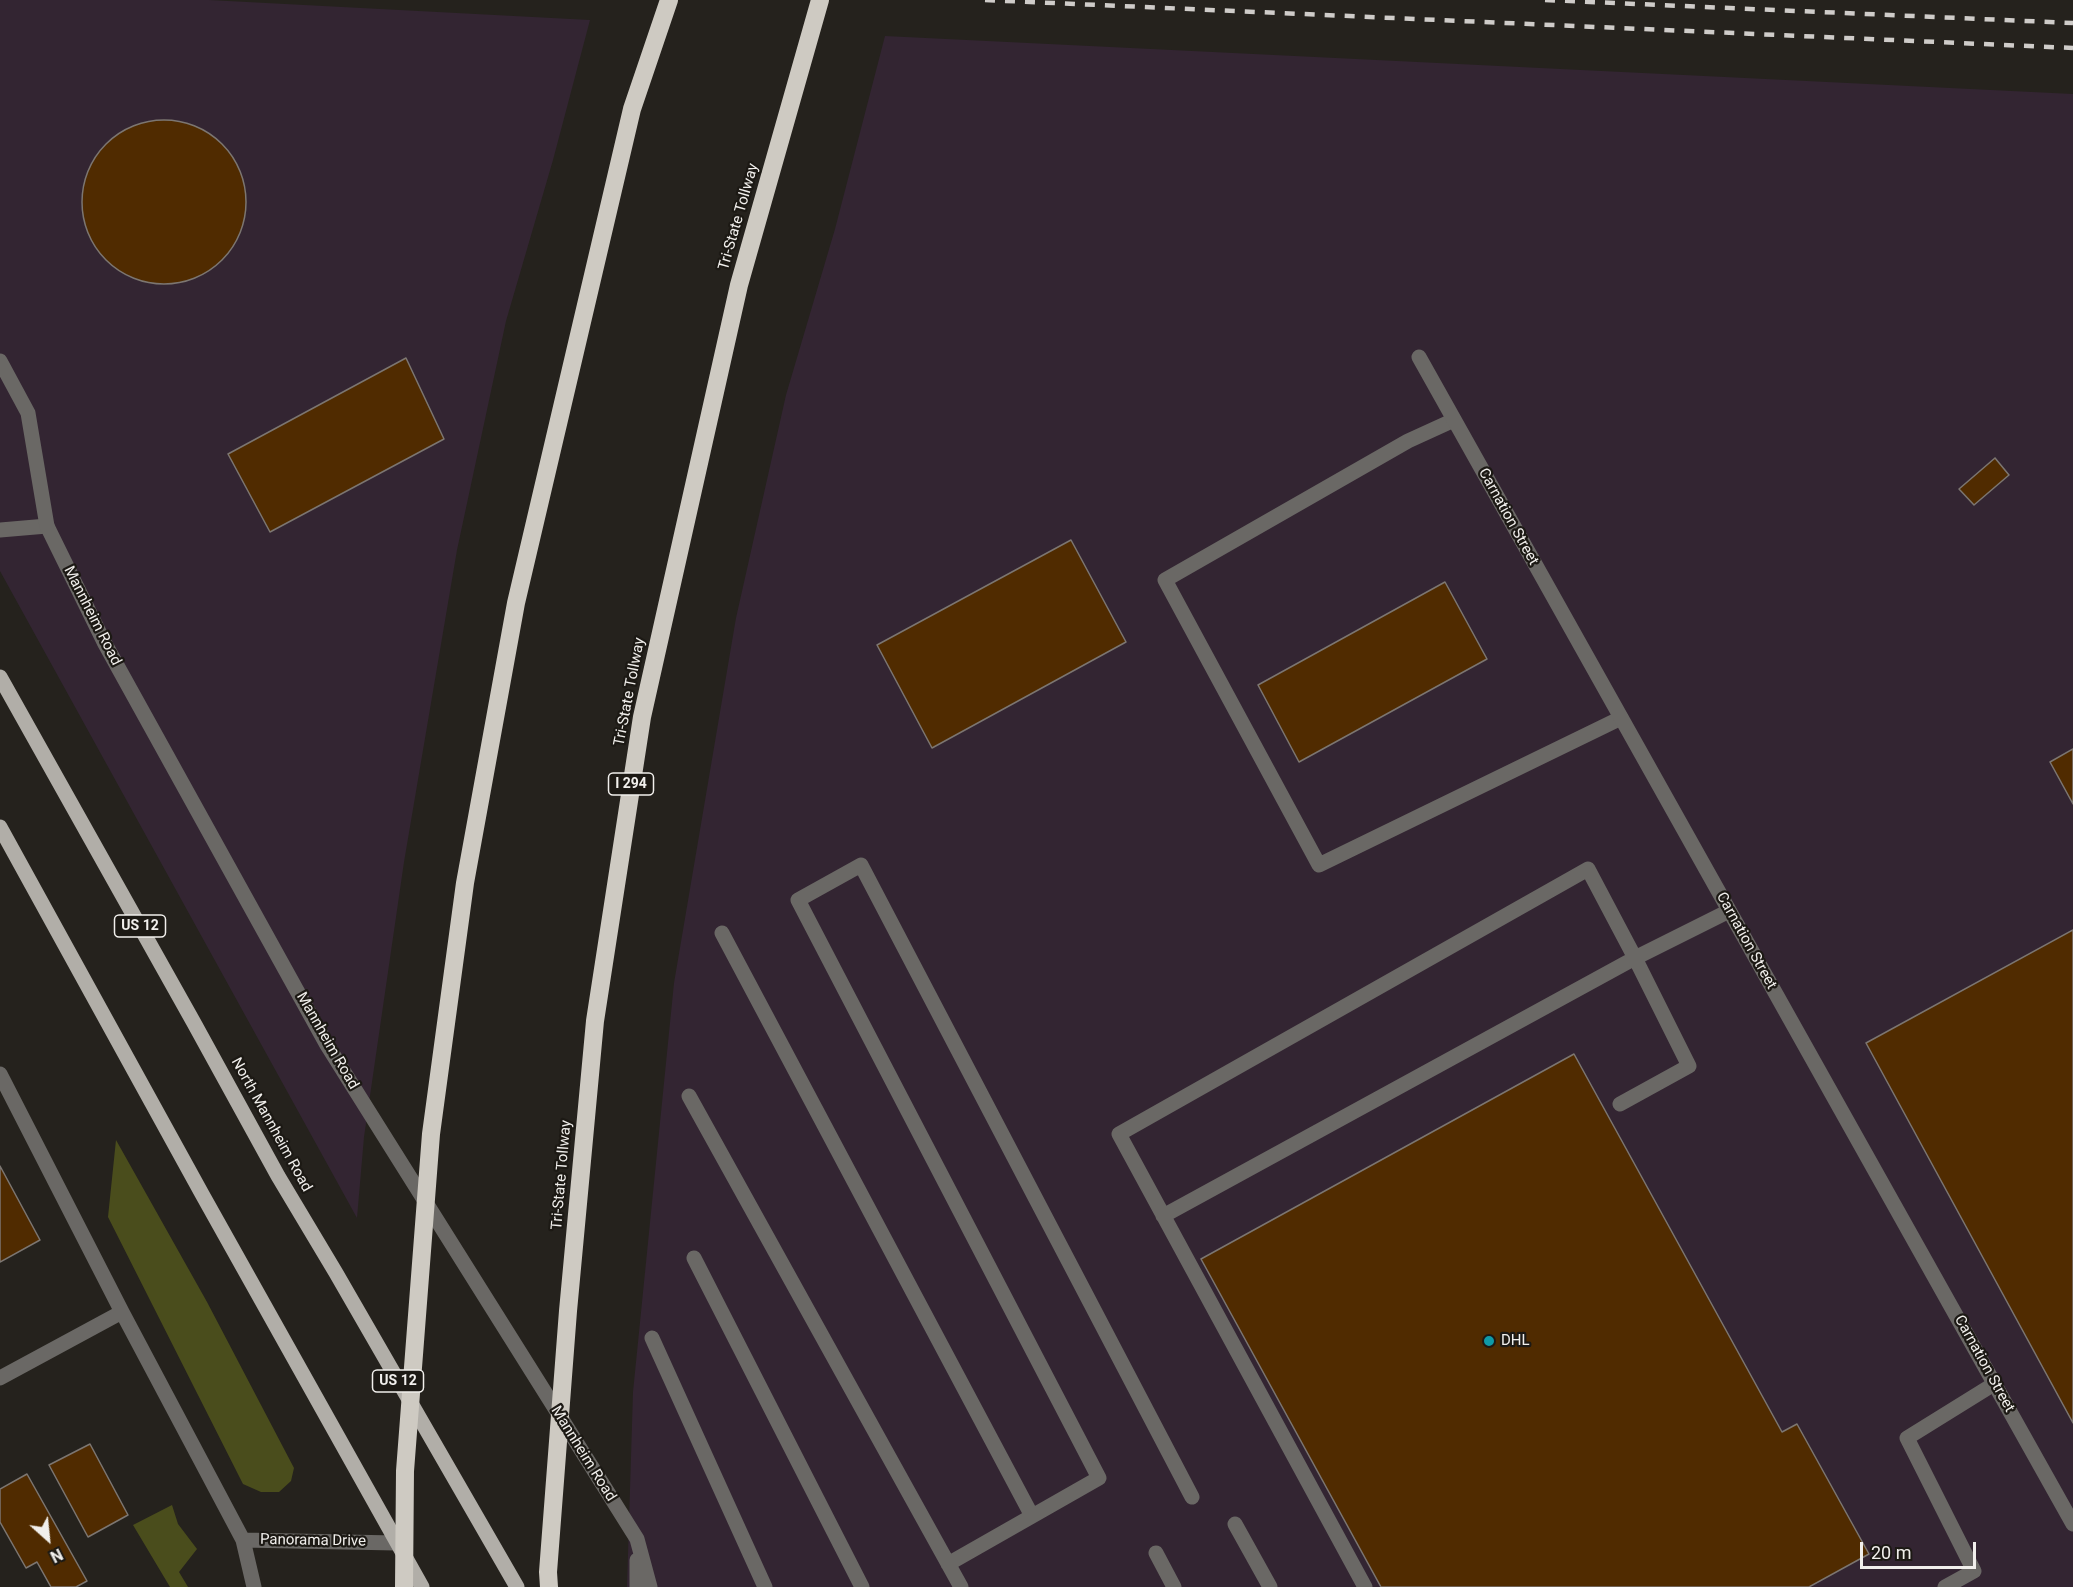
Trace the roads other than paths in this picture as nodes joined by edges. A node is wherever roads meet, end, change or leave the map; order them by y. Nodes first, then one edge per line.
1 (669, 0) edge
2 (820, 0) edge
3 (1419, 357) dead end
4 (0, 361) edge
5 (1454, 420) junction
6 (47, 526) junction
7 (0, 530) edge
8 (0, 677) edge
9 (1621, 718) junction
10 (0, 827) edge
11 (1729, 911) junction
12 (722, 933) dead end
13 (1635, 958) junction
14 (0, 1074) edge
15 (689, 1096) dead end
16 (1620, 1104) dead end
17 (1163, 1216) junction
18 (694, 1258) dead end
19 (122, 1312) junction
20 (652, 1338) dead end
21 (0, 1378) edge
22 (1994, 1384) junction
23 (1192, 1497) dead end
24 (1032, 1516) junction
25 (1234, 1524) dead end
26 (2073, 1524) edge
27 (637, 1539) junction
28 (243, 1540) junction
29 (396, 1543) junction
30 (1156, 1553) dead end
31 (948, 1564) junction
32 (254, 1587) edge
33 (404, 1587) edge
34 (422, 1587) edge
35 (517, 1587) edge
36 (549, 1587) edge
37 (637, 1587) edge
38 (650, 1587) edge
39 (765, 1587) edge
40 (862, 1587) edge
41 (961, 1587) edge
42 (1174, 1587) edge
43 (1270, 1587) edge
44 (1365, 1587) edge
45 (1946, 1587) edge

1 - 33 highway
2 - 36 highway, Tri-State Tollway / I 294
3 - 5 street, Carnation Street
4 - 6 street, Mannheim Road
5 - 9 street, Carnation Street
5 - 9 street
6 - 7 street
6 - 27 street, Mannheim Road
8 - 35 main road, North Mannheim Road / US 12
9 - 11 street, Carnation Street
10 - 29 main road
11 - 13 street
11 - 22 street, Carnation Street
12 - 24 street
13 - 16 street
13 - 17 street
13 - 17 street
14 - 19 street
15 - 31 street
17 - 44 street
18 - 40 street
19 - 21 street
19 - 28 street
20 - 39 street
22 - 26 street, Carnation Street
22 - 45 street
23 - 24 street
24 - 31 street
25 - 43 street
27 - 37 street
27 - 38 street, Mannheim Road
28 - 29 street, Panorama Drive
28 - 32 street, Panorama Drive
29 - 34 main road
30 - 42 street
31 - 41 street

